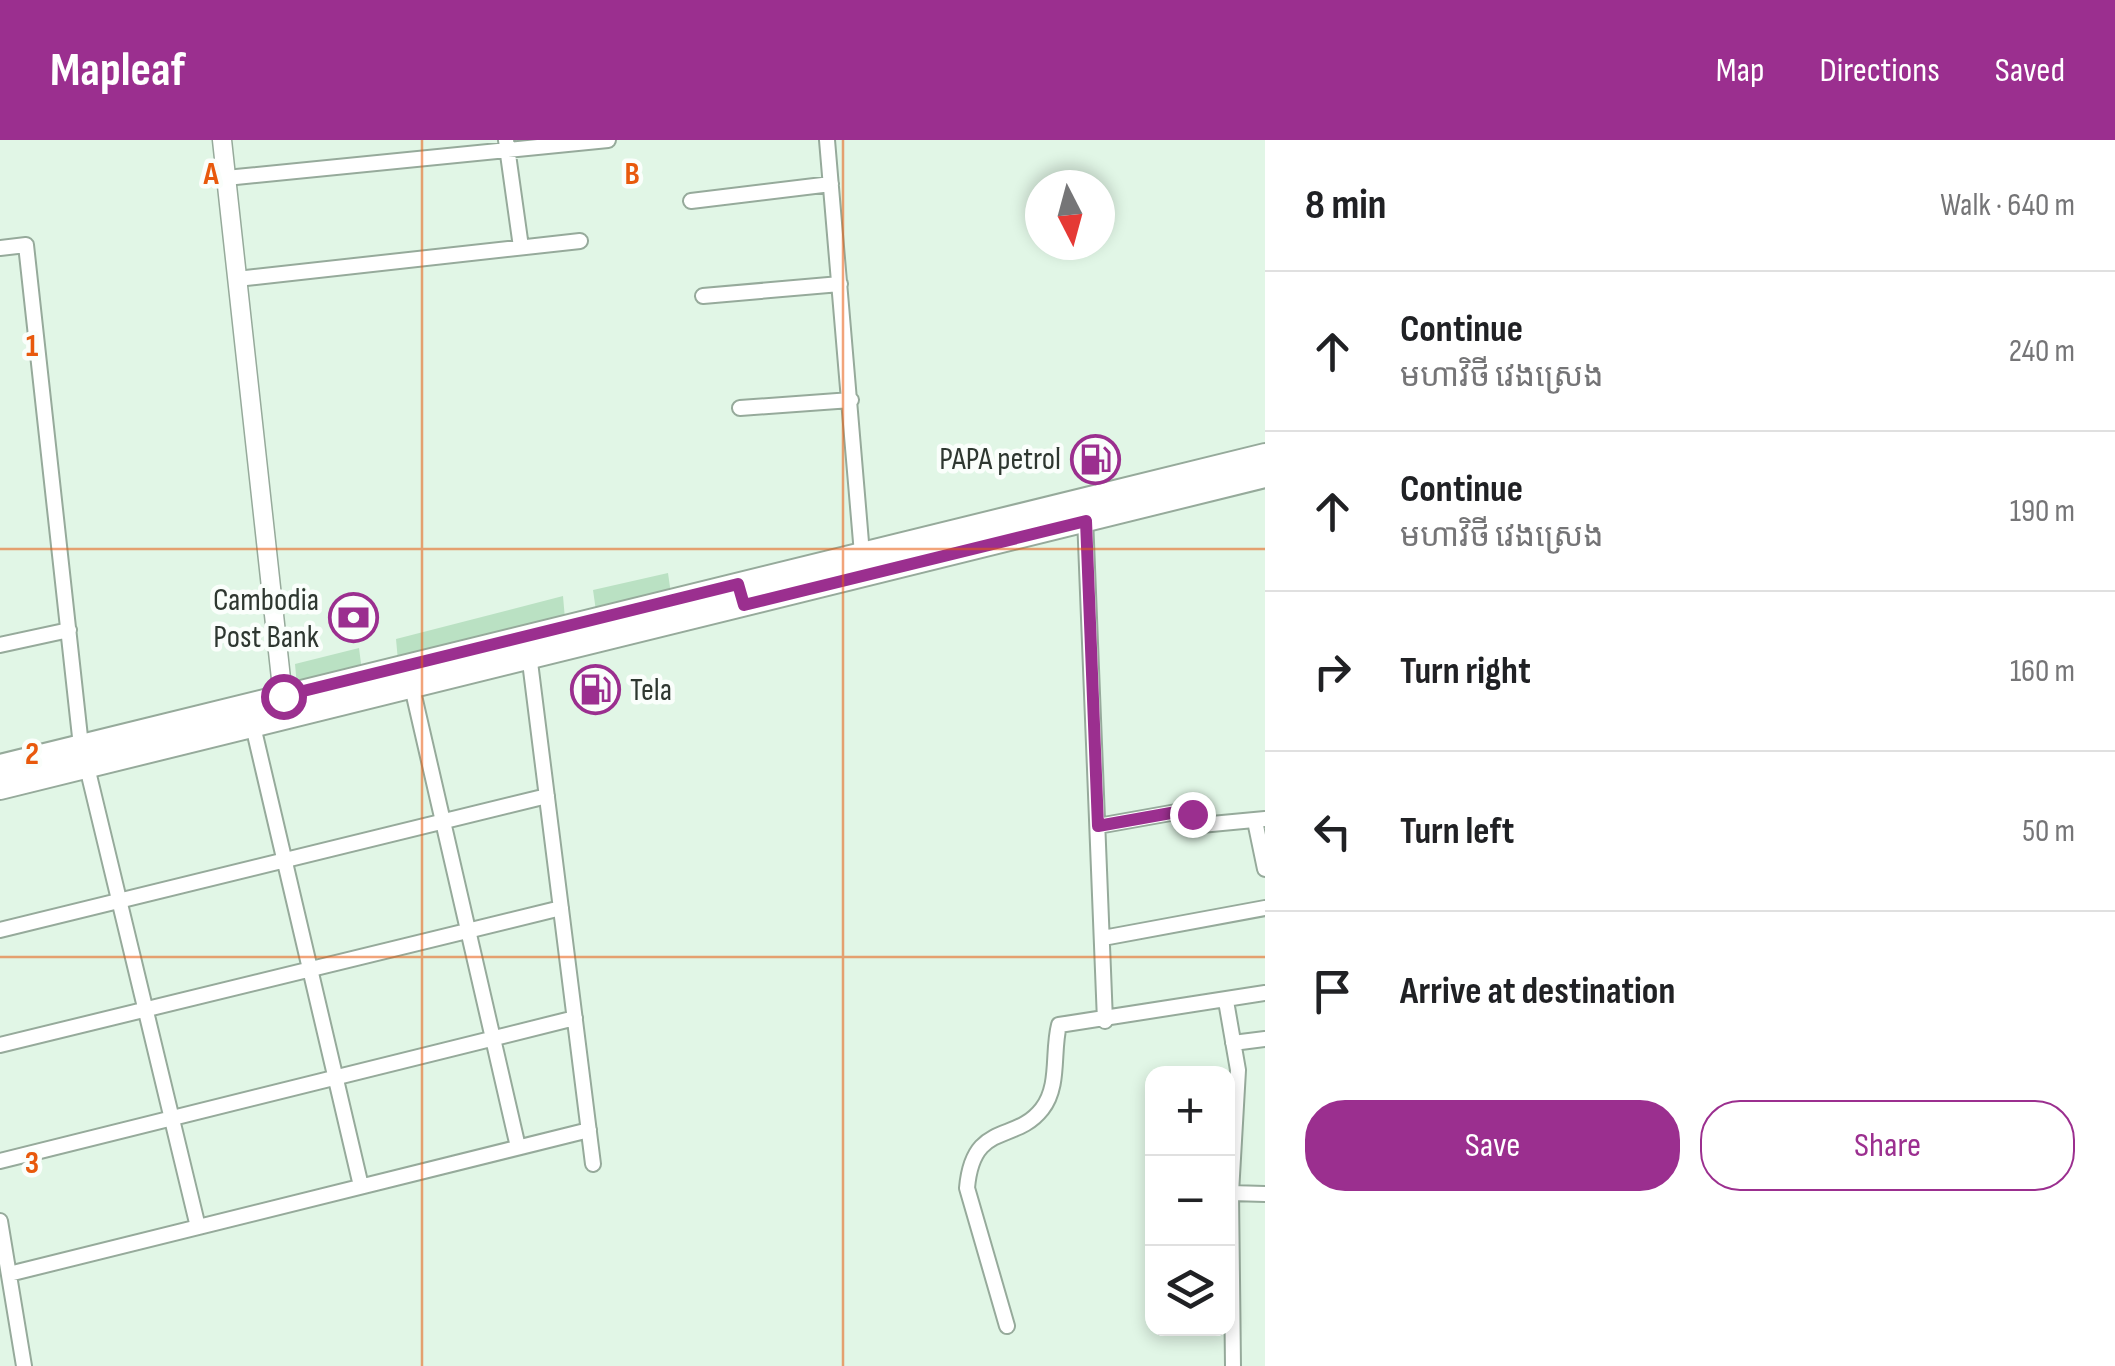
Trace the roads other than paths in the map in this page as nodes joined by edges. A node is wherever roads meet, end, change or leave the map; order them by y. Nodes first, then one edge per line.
1 (222, 140) edge
2 (608, 140) edge
3 (827, 140) edge
4 (507, 145) edge
5 (226, 178) junction
6 (831, 184) junction
7 (691, 201) dead end
8 (580, 242) dead end
9 (521, 247) junction
10 (0, 248) edge
11 (237, 279) junction
12 (840, 284) junction
13 (704, 296) dead end
14 (851, 400) junction
15 (740, 408) dead end
16 (1265, 455) edge
17 (1265, 476) edge
18 (1083, 510) junction
19 (862, 554) junction
20 (741, 595) junction
21 (68, 630) junction
22 (0, 645) edge
23 (528, 647) junction
24 (412, 687) junction
25 (283, 696) junction
26 (253, 726) junction
27 (84, 757) junction
28 (0, 766) edge
29 (0, 788) edge
30 (548, 796) junction
31 (1260, 820) edge
32 (443, 822) junction
33 (1098, 826) junction
34 (286, 860) junction
35 (1265, 869) edge
36 (119, 901) junction
37 (561, 908) junction
38 (1265, 908) edge
39 (0, 930) edge
40 (468, 931) junction
41 (1102, 938) junction
42 (311, 969) junction
43 (1265, 992) edge
44 (1226, 1001) junction
45 (145, 1010) junction
46 (575, 1018) junction
47 (1104, 1020) junction
48 (493, 1038) junction
49 (1265, 1039) edge
50 (1234, 1043) junction
51 (0, 1046) edge
52 (336, 1078) junction
53 (172, 1118) junction
54 (589, 1130) junction
55 (518, 1147) junction
56 (1233, 1156) edge
57 (0, 1161) edge
58 (593, 1164) dead end
59 (362, 1186) junction
60 (1235, 1193) edge
61 (1265, 1194) edge
62 (0, 1221) edge
63 (198, 1227) junction
64 (1232, 1246) edge
65 (9, 1274) junction
66 (1007, 1326) dead end
67 (24, 1366) edge
68 (1233, 1366) edge

1 - 5 street
2 - 4 street
3 - 6 street
4 - 5 street
4 - 9 street
5 - 11 street
6 - 7 street
6 - 12 street
8 - 9 street
9 - 11 street
10 - 21 street
11 - 25 street
12 - 13 street
12 - 14 street
14 - 15 street
14 - 19 street
16 - 18 main road
17 - 18 main road
18 - 19 main road
18 - 20 main road
18 - 33 street
19 - 20 main road
20 - 23 main road
21 - 22 street
21 - 27 street
23 - 24 main road
23 - 25 main road
23 - 30 street
24 - 26 main road
24 - 32 street
25 - 27 main road
26 - 27 main road
26 - 34 street
27 - 28 main road
27 - 29 main road
27 - 36 street
30 - 32 street
30 - 37 street
31 - 33 street
31 - 35 street
32 - 34 street
32 - 40 street
33 - 41 street
34 - 36 street
34 - 42 street
36 - 39 street
36 - 45 street
37 - 40 street
37 - 46 street
38 - 41 street
40 - 42 street
40 - 48 street
41 - 47 street
42 - 45 street
42 - 52 street
43 - 44 street
44 - 47 street
44 - 50 street
45 - 51 street
45 - 53 street
46 - 48 street
46 - 54 street
47 - 66 street
48 - 52 street
48 - 55 street
49 - 50 street
50 - 56 street
52 - 53 street
52 - 59 street
53 - 57 street
53 - 63 street
54 - 55 street
54 - 58 street
55 - 59 street
59 - 63 street
60 - 61 street
62 - 65 street
63 - 65 street
64 - 68 street
65 - 67 street

